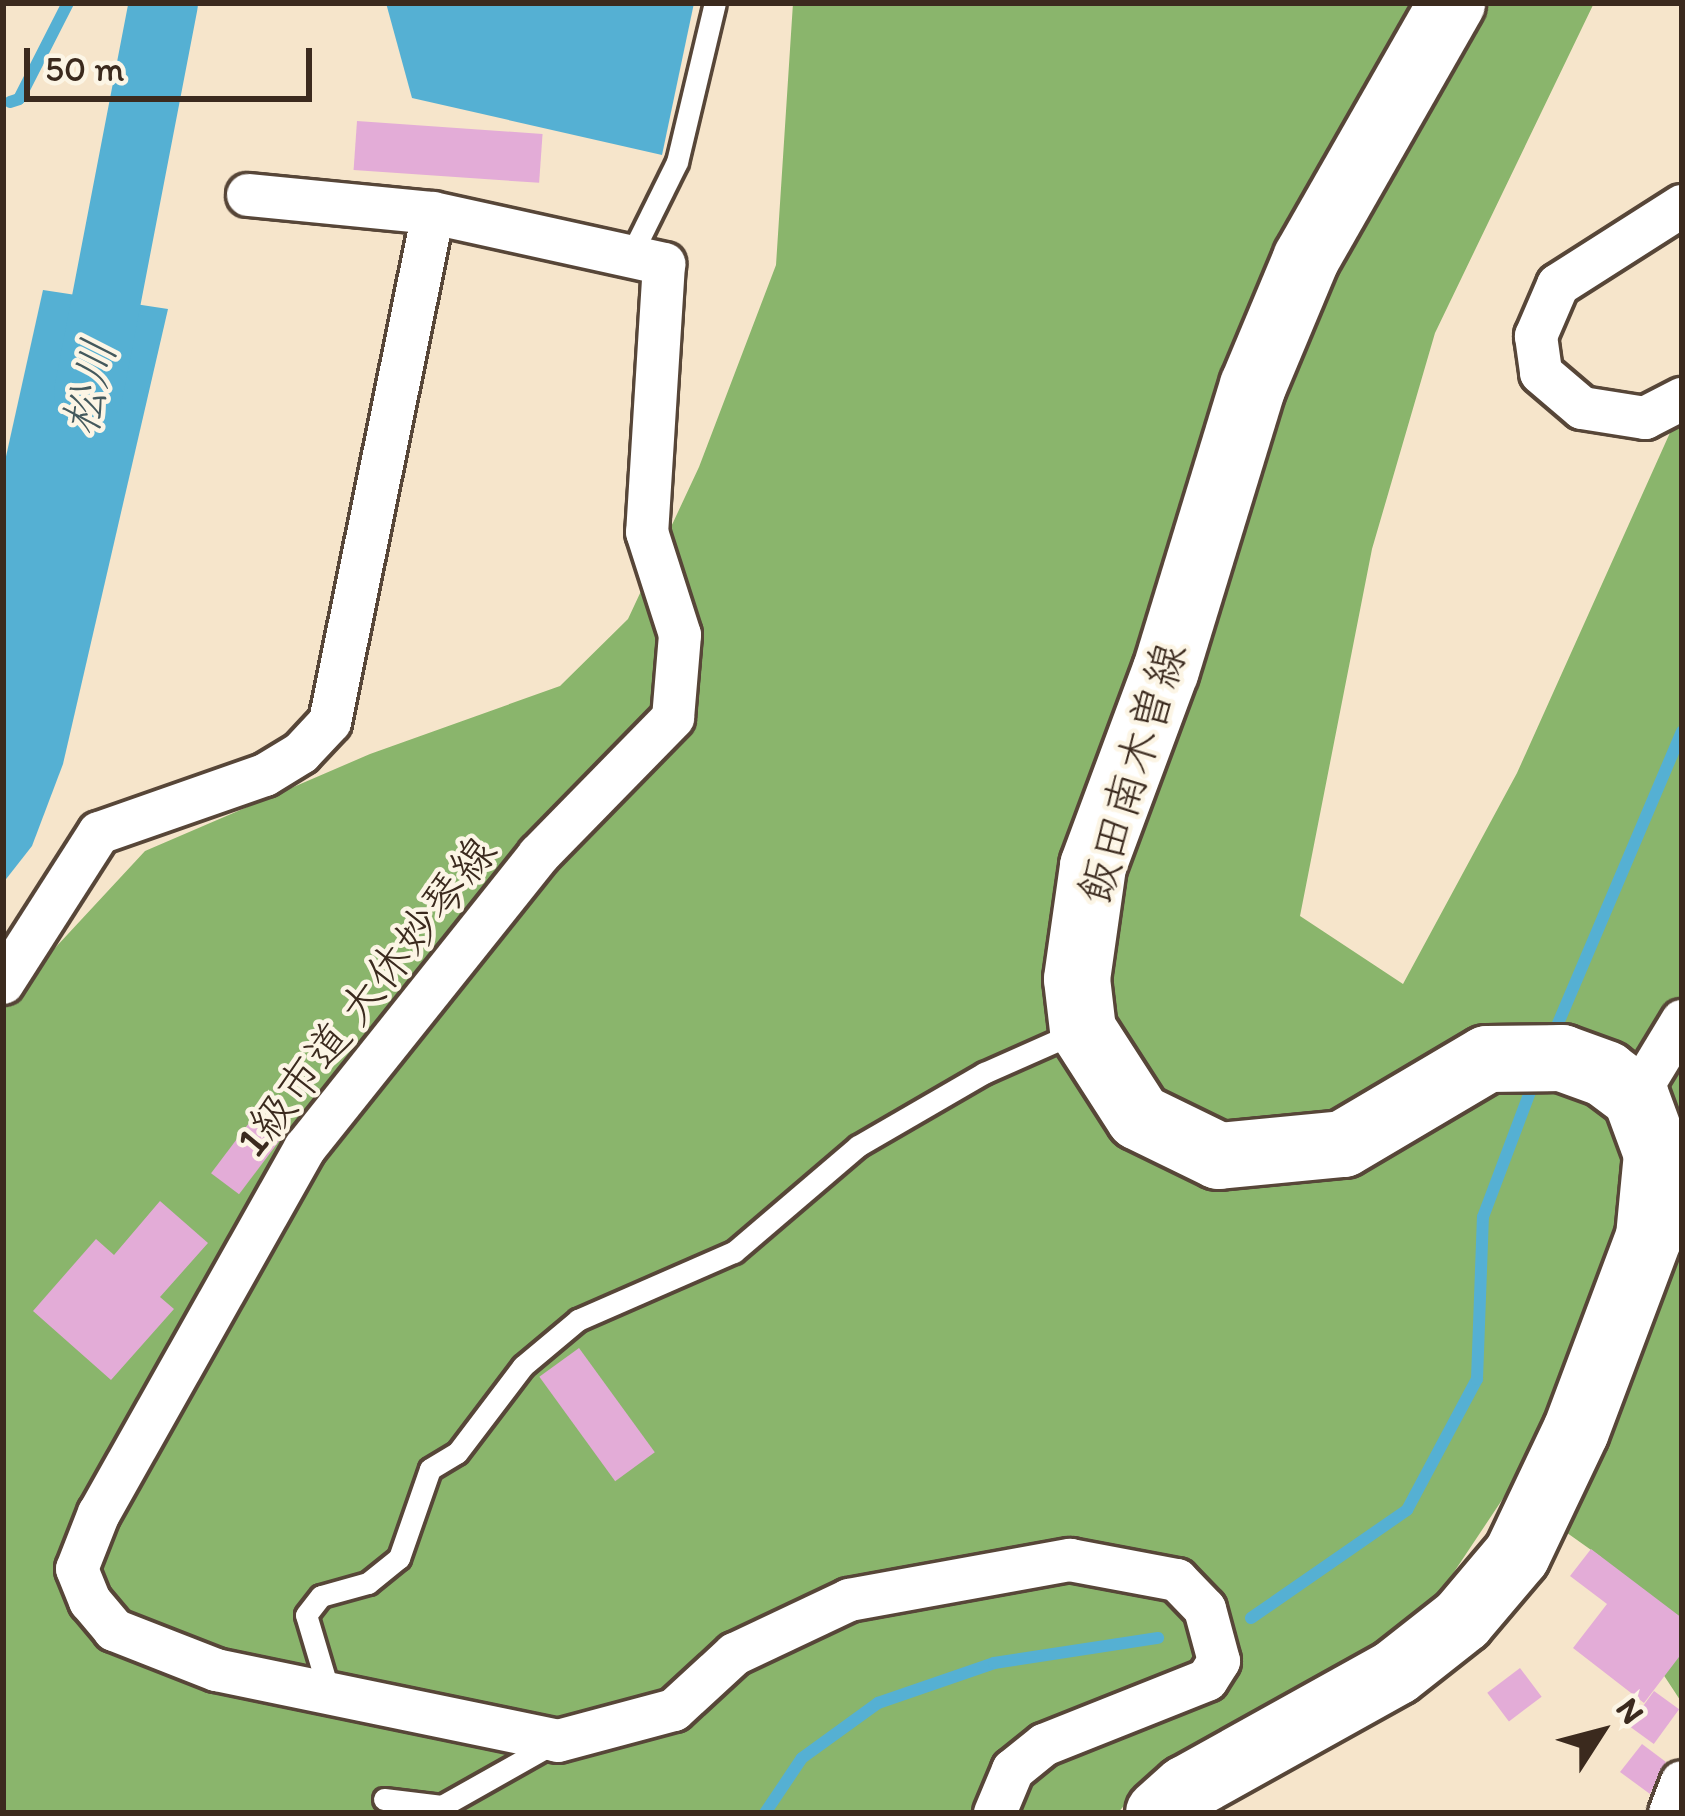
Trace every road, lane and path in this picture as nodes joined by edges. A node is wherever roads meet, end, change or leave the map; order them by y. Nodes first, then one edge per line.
1 (715, 3) edge
2 (1452, 3) edge
3 (248, 195) dead end
4 (1682, 206) edge
5 (433, 212) junction
6 (630, 257) junction
7 (1682, 399) edge
8 (3, 983) edge
9 (1682, 1021) edge
10 (1083, 1030) junction
11 (1621, 1086) junction
12 (332, 1698) junction
13 (558, 1741) junction
14 (1682, 1782) edge
15 (384, 1799) dead end
16 (995, 1813) edge
17 (1159, 1813) edge
18 (1670, 1813) edge

1 - 6 lane
2 - 10 main road, 飯田南木曽線
3 - 5 street
4 - 7 street
5 - 6 street
5 - 8 street
6 - 12 street, 1級市道 大休妙琴線
9 - 11 street
10 - 11 main road, 飯田南木曽線
10 - 12 lane
11 - 17 main road
12 - 13 street, 1級市道 大休妙琴線
13 - 15 lane
13 - 16 street, 1級市道 大休妙琴線
14 - 18 street

